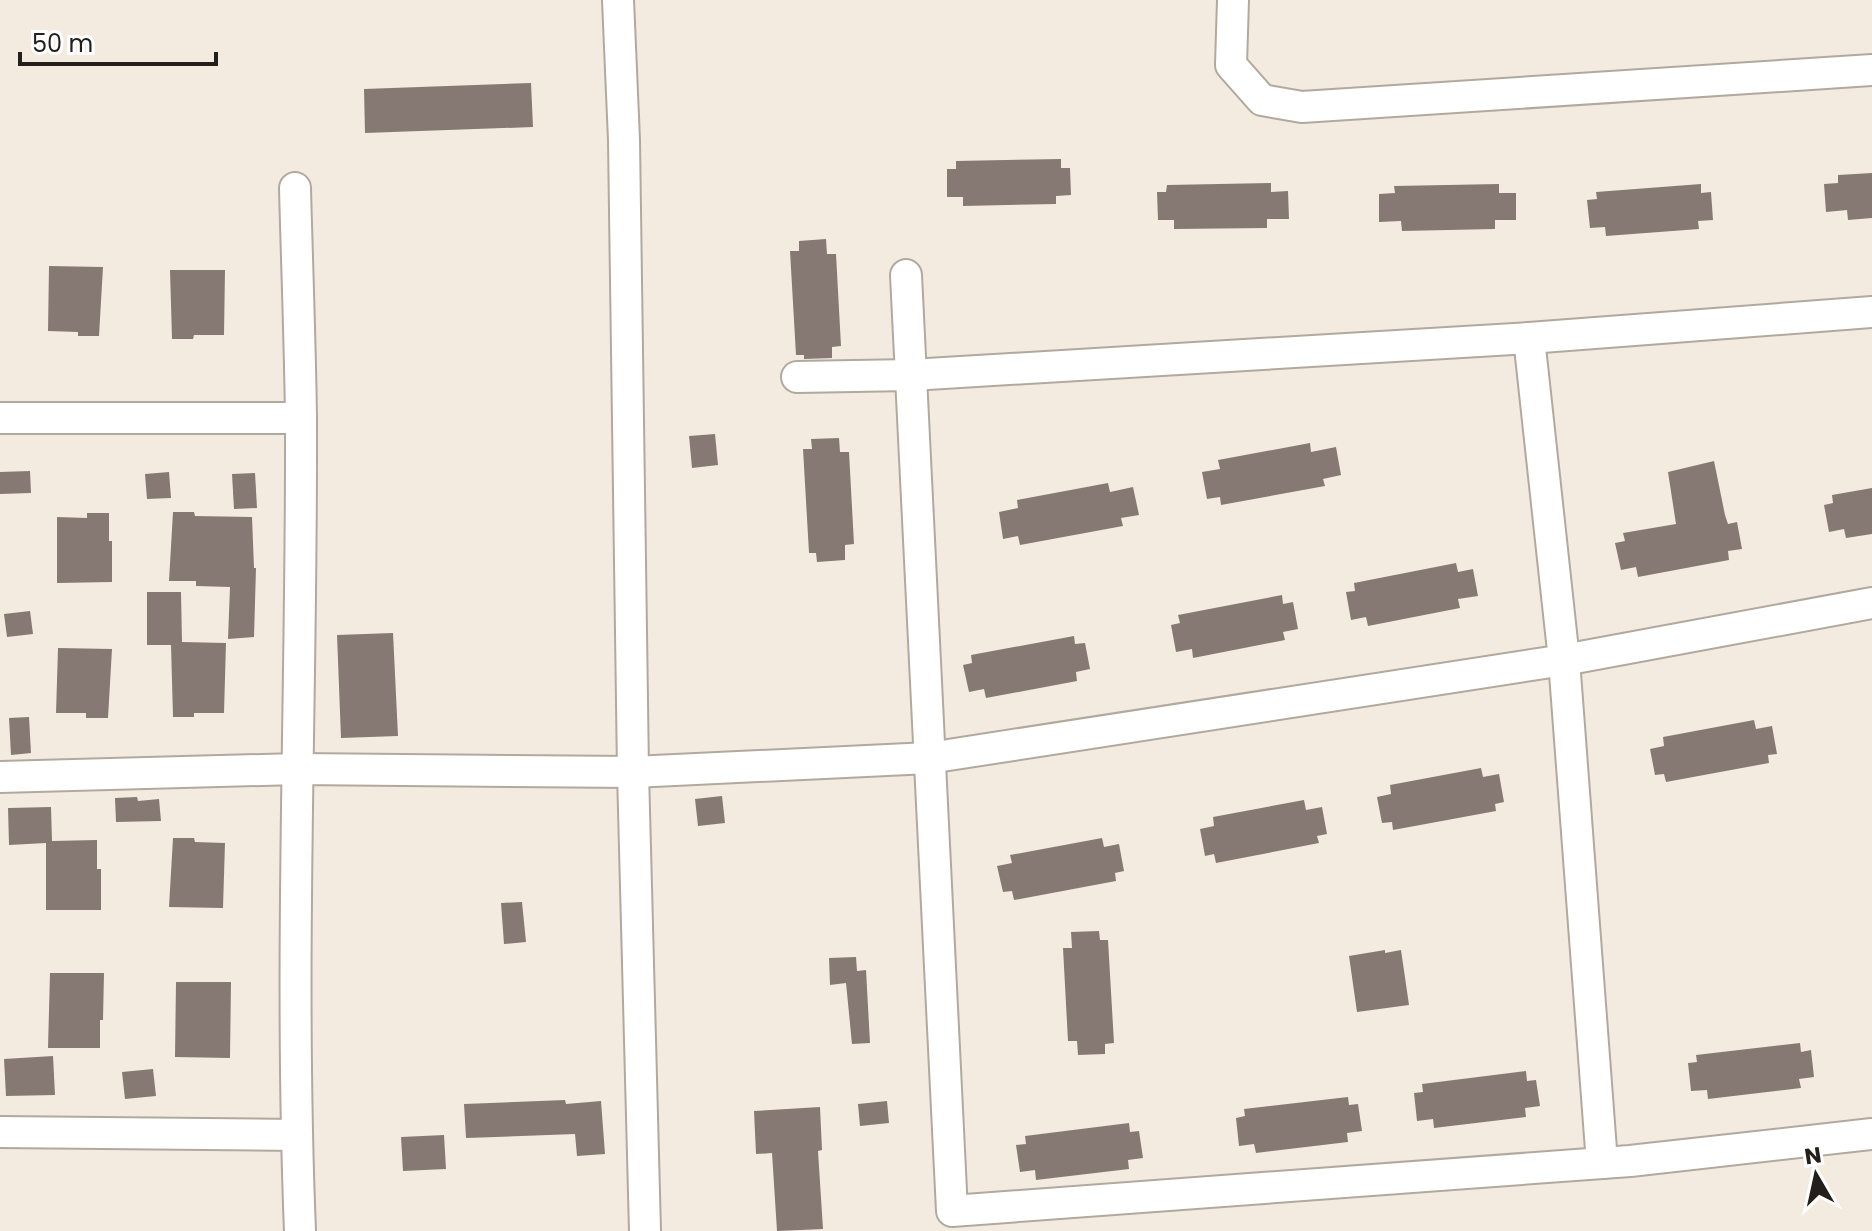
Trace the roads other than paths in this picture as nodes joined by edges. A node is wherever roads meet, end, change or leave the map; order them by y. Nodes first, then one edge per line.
1 (618, 0) edge
2 (1233, 0) edge
3 (1872, 70) edge
4 (295, 188) dead end
5 (906, 275) dead end
6 (1872, 312) edge
7 (1529, 338) junction
8 (911, 375) junction
9 (797, 377) dead end
10 (0, 418) edge
11 (301, 418) junction
12 (1872, 603) edge
13 (1564, 660) junction
14 (929, 758) junction
15 (297, 769) junction
16 (633, 772) junction
17 (0, 777) edge
18 (0, 1132) edge
19 (1872, 1134) edge
20 (296, 1135) junction
21 (1602, 1163) junction
22 (300, 1231) edge
23 (645, 1231) edge

1 - 16 street
2 - 3 street
4 - 11 street
5 - 8 street
6 - 7 street
7 - 8 street
7 - 13 street
8 - 9 street
8 - 14 street
10 - 11 street
11 - 15 street
12 - 13 street
13 - 14 street
13 - 21 street
14 - 16 street
14 - 21 street
15 - 16 street
15 - 17 street
15 - 20 street
16 - 23 street
18 - 20 street
19 - 21 street
20 - 22 street

